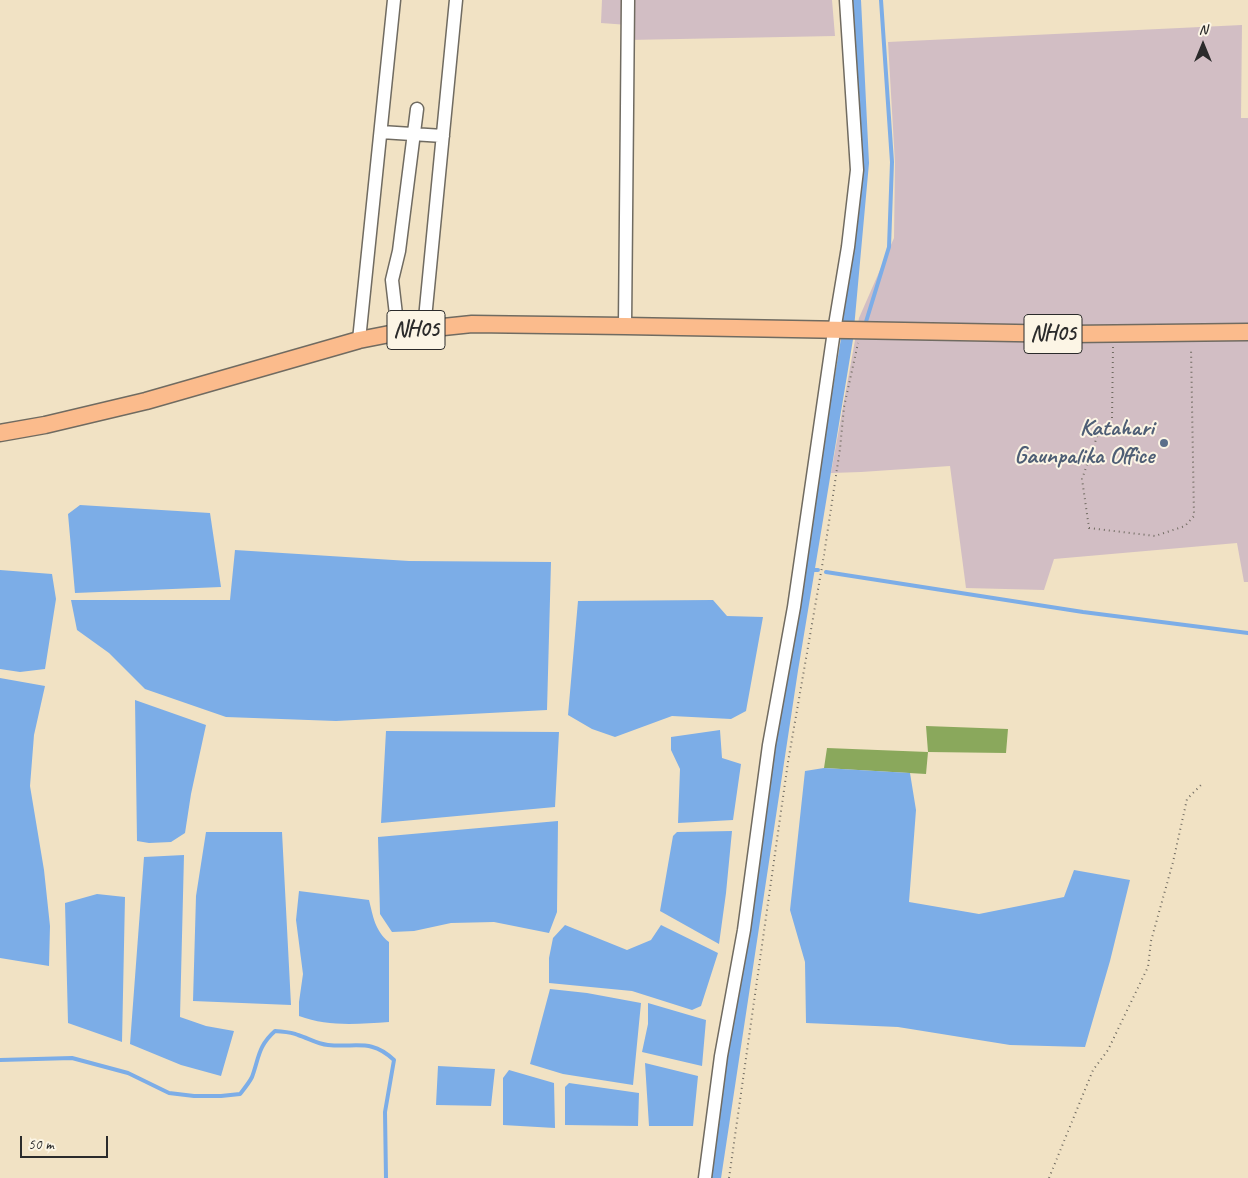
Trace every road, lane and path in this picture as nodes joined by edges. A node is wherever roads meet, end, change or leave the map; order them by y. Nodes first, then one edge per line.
1 (394, 0) edge
2 (456, 0) edge
3 (628, 0) edge
4 (846, 0) edge
5 (417, 109) dead end
6 (381, 132) junction
7 (414, 134) junction
8 (443, 136) junction
9 (625, 326) junction
10 (424, 329) junction
11 (850, 331) junction
12 (398, 332) junction
13 (1248, 332) edge
14 (1191, 333) junction
15 (1113, 334) junction
16 (359, 340) junction
17 (0, 434) edge
18 (1202, 784) dead end
19 (705, 1178) edge
20 (729, 1178) edge
21 (1049, 1178) edge

1 - 6 street
2 - 8 street
3 - 9 street
4 - 11 street
5 - 7 street
6 - 7 street
6 - 16 street
7 - 8 street
7 - 12 street
8 - 10 street
9 - 10 main road, NH05
9 - 11 main road, NH05
10 - 12 main road, NH05
11 - 15 main road, NH05
11 - 19 street
11 - 20 path
12 - 16 main road, NH05
13 - 14 main road, NH05
14 - 15 main road, NH05
14 - 15 path
16 - 17 main road, NH05
18 - 21 path

